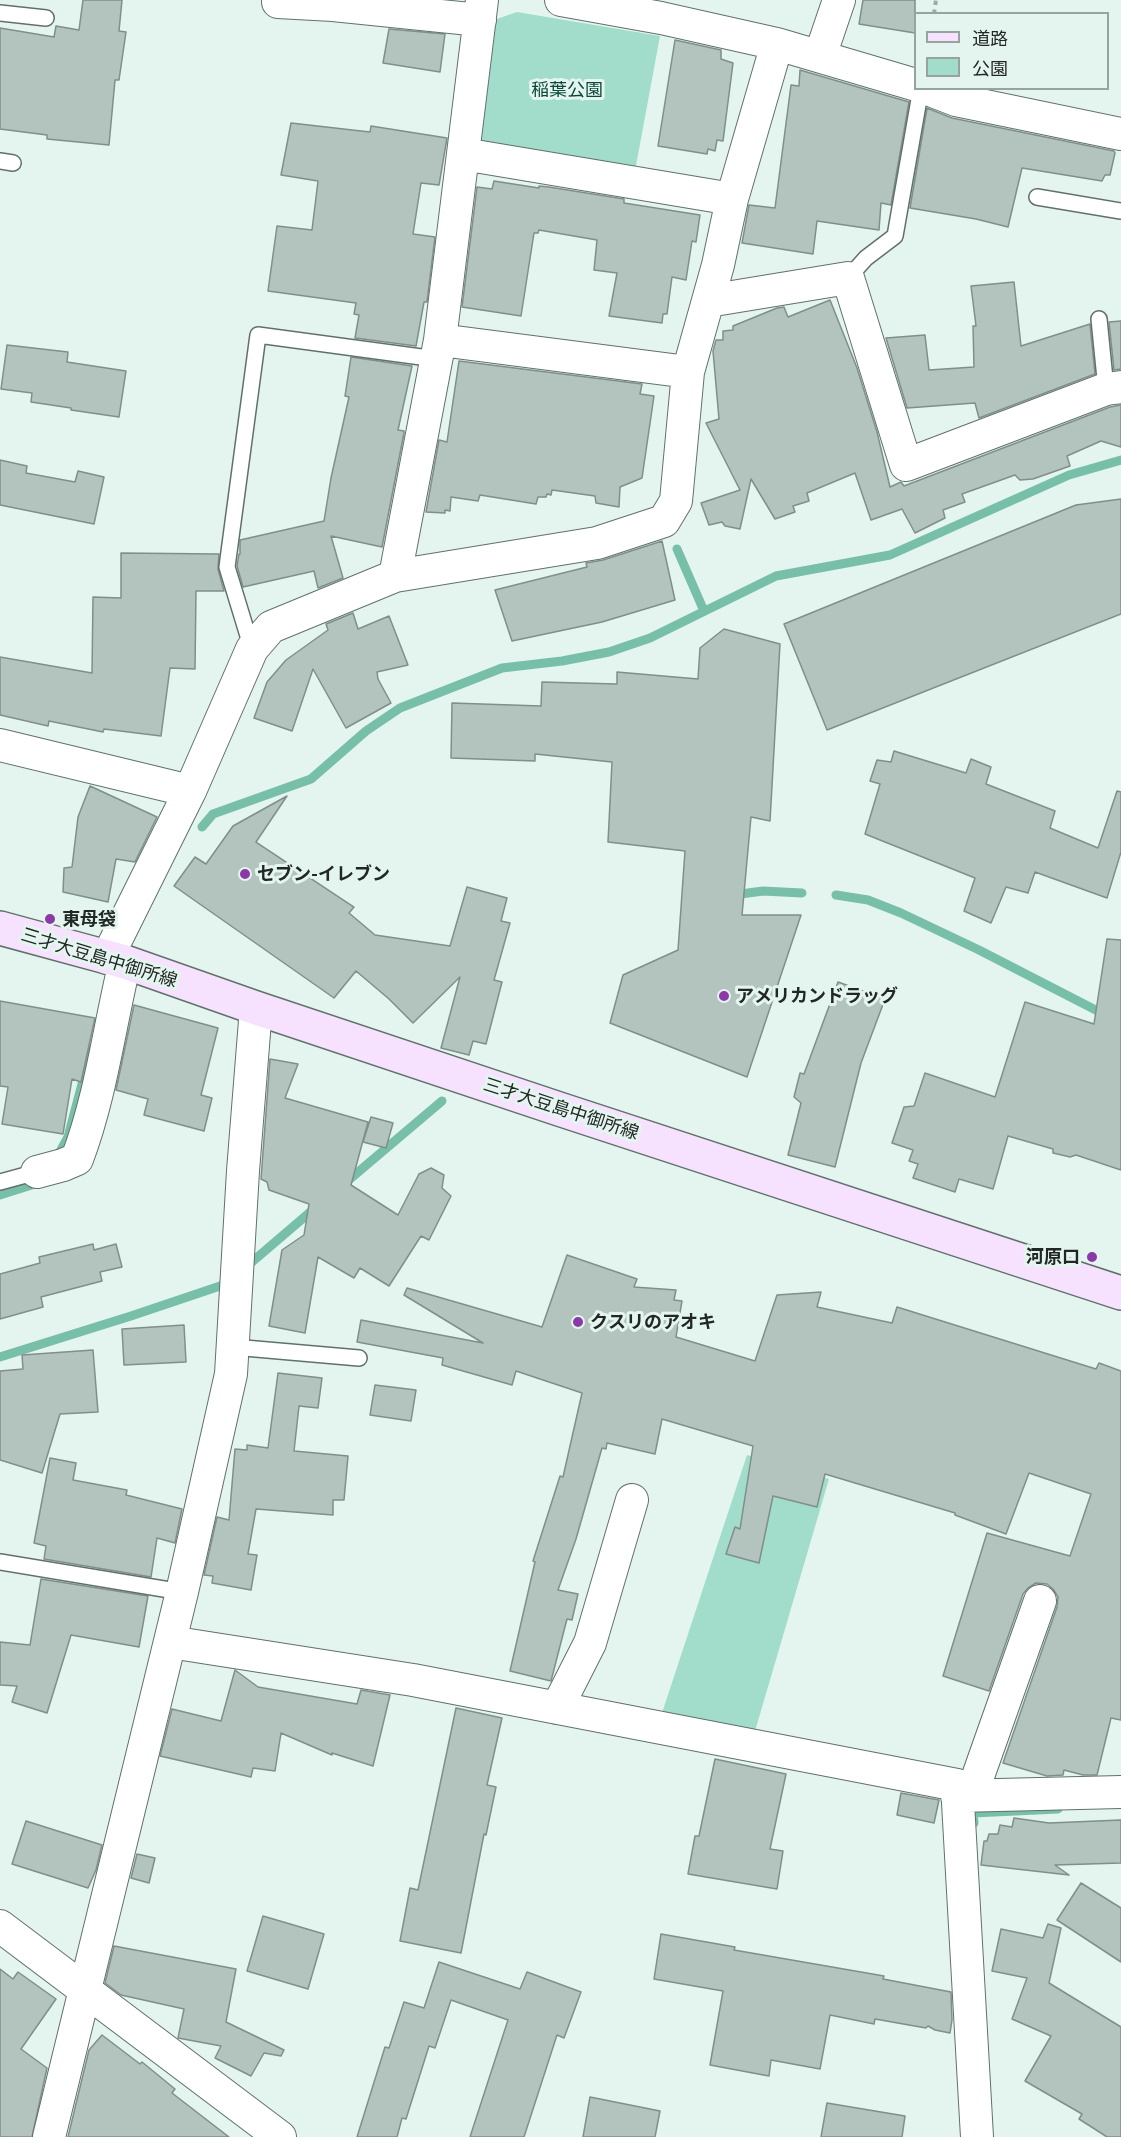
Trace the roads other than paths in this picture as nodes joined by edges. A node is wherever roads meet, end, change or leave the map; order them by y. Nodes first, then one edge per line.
1 (561, 0) edge
2 (839, 0) edge
3 (278, 2) dead end
4 (333, 2) edge
5 (663, 9) edge
6 (481, 10) edge
7 (0, 13) edge
8 (46, 18) dead end
9 (777, 44) junction
10 (819, 56) junction
11 (914, 85) edge
12 (923, 90) edge
13 (928, 90) edge
14 (1121, 134) edge
15 (463, 154) junction
16 (1037, 197) dead end
17 (732, 199) junction
18 (1121, 211) edge
19 (848, 278) junction
20 (708, 301) junction
21 (1099, 319) dead end
22 (438, 349) junction
23 (688, 372) junction
24 (1113, 388) edge
25 (395, 576) junction
26 (252, 649) junction
27 (0, 745) edge
28 (190, 791) junction
29 (0, 928) edge
30 (116, 960) junction
31 (256, 1008) junction
32 (50, 1169) joint
33 (0, 1182) edge
34 (1121, 1293) edge
35 (232, 1347) junction
36 (359, 1358) dead end
37 (632, 1500) dead end
38 (0, 1562) edge
39 (183, 1592) junction
40 (1040, 1601) dead end
41 (170, 1642) junction
42 (557, 1708) junction
43 (1121, 1792) edge
44 (964, 1796) junction
45 (0, 1926) edge
46 (85, 1990) junction
47 (49, 2137) edge
48 (280, 2137) edge
49 (977, 2137) edge

1 - 5 street
2 - 10 street
3 - 4 street
4 - 6 street
5 - 9 street
6 - 15 street
7 - 8 lane
9 - 10 street
9 - 17 street
10 - 11 street
12 - 19 lane
13 - 14 street
15 - 17 street
15 - 22 street
16 - 18 lane
17 - 20 street
19 - 20 street
19 - 24 street
20 - 23 street
21 - 24 lane
22 - 23 street
22 - 25 street
22 - 26 lane
23 - 25 street
25 - 26 street
26 - 28 street
27 - 28 street
28 - 30 street
29 - 30 main road, 三才大豆島中御所線
30 - 31 main road, 三才大豆島中御所線
30 - 32 street
31 - 34 main road, 三才大豆島中御所線
31 - 35 street
32 - 33 lane
35 - 36 lane
35 - 39 street
37 - 42 street
38 - 39 lane
39 - 41 street
40 - 44 street
41 - 42 street
41 - 46 street
42 - 44 street
43 - 44 street
44 - 49 street
45 - 46 street
46 - 47 street
46 - 48 street

